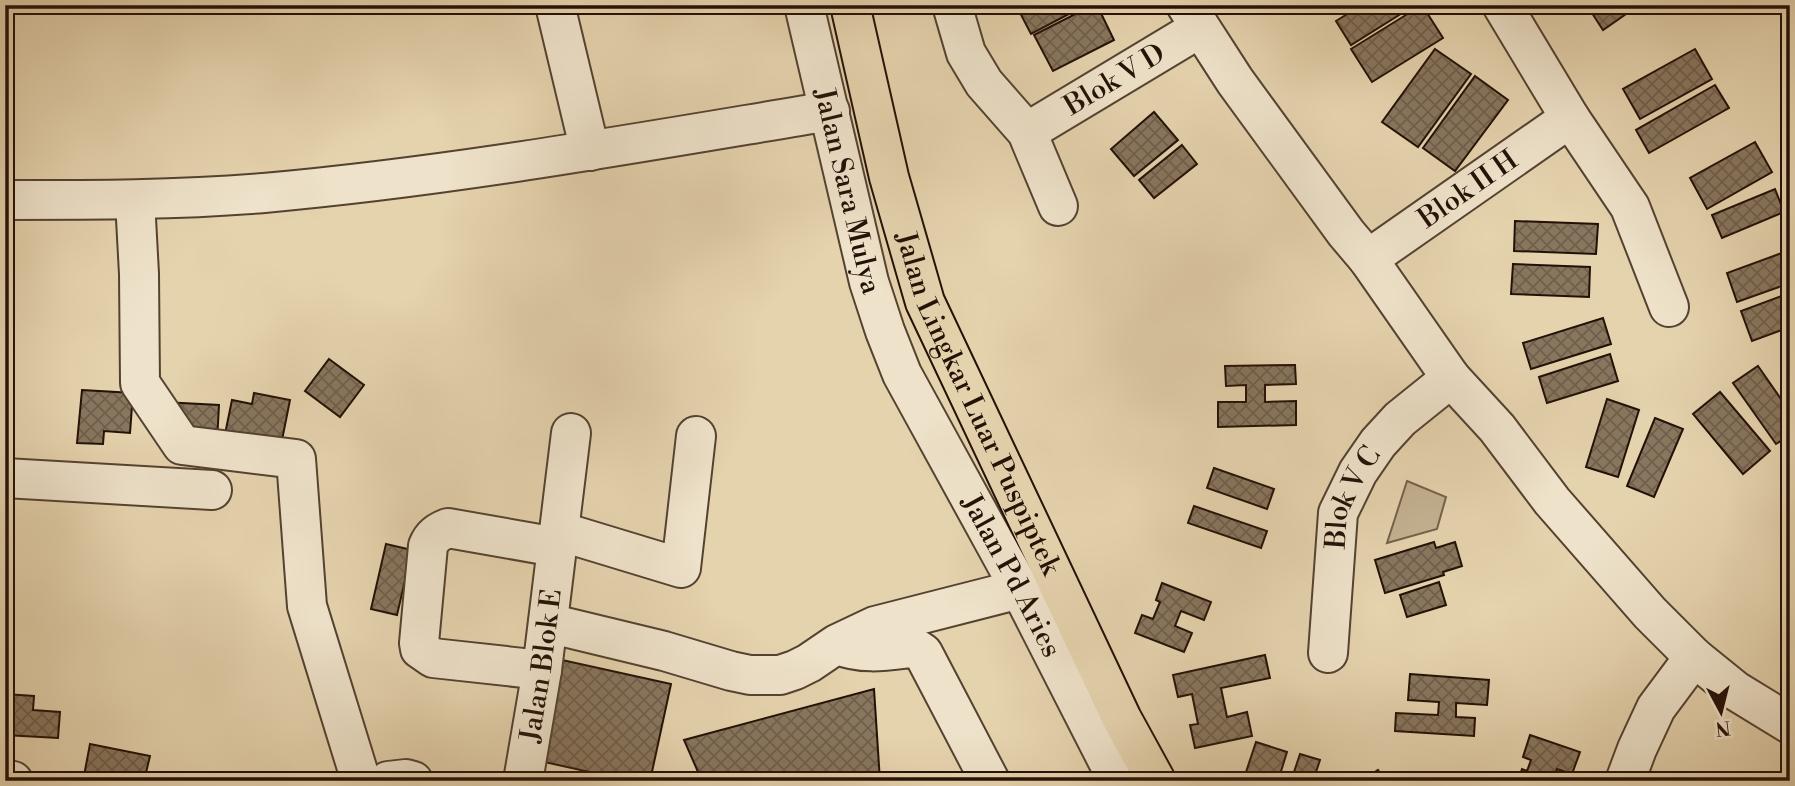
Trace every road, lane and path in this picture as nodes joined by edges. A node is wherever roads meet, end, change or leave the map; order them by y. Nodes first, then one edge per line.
1 (804, 5) edge
2 (850, 5) edge
3 (952, 5) edge
4 (1502, 5) edge
5 (557, 6) edge
6 (1193, 17) edge
7 (830, 111) junction
8 (1570, 118) junction
9 (1027, 132) junction
10 (590, 151) junction
11 (5, 200) edge
12 (135, 200) junction
13 (1058, 206) dead end
14 (1368, 259) junction
15 (1669, 307) dead end
16 (902, 374) joint
17 (1451, 378) junction
18 (571, 433) dead end
19 (695, 436) dead end
20 (5, 478) edge
21 (212, 490) dead end
22 (558, 539) junction
23 (1020, 589) junction
24 (548, 623) junction
25 (836, 644) junction
26 (1328, 653) dead end
27 (1694, 657) junction
28 (542, 670) junction
29 (1790, 724) edge
30 (5, 779) edge
31 (13, 781) edge
32 (361, 781) edge
33 (388, 781) edge
34 (413, 781) edge
35 (523, 781) edge
36 (990, 781) edge
37 (1118, 781) edge
38 (1156, 781) edge
39 (1625, 781) edge

1 - 7 street, Jalan Sara Mulya
2 - 38 main road, Jalan Lingkar Luar Puspiptek
3 - 9 street
4 - 8 street
5 - 10 street
6 - 9 street, Blok V D
6 - 14 street
7 - 10 street
7 - 16 street, Jalan Sara Mulya
8 - 14 street, Blok II H
8 - 15 street
9 - 13 street
10 - 12 street
11 - 12 street
12 - 32 street
14 - 17 street
16 - 23 street, Jalan Pd Aries
17 - 26 street, Blok V C
17 - 27 street
18 - 22 street, Jalan Blok E
19 - 22 street
20 - 21 street
22 - 24 street, Jalan Blok E
22 - 28 street
23 - 25 street
23 - 37 street, Jalan Pd Aries
24 - 25 street
24 - 28 street, Jalan Blok E
25 - 36 street
27 - 29 street
27 - 39 street
28 - 35 street, Jalan Blok E
30 - 31 street
33 - 34 street

